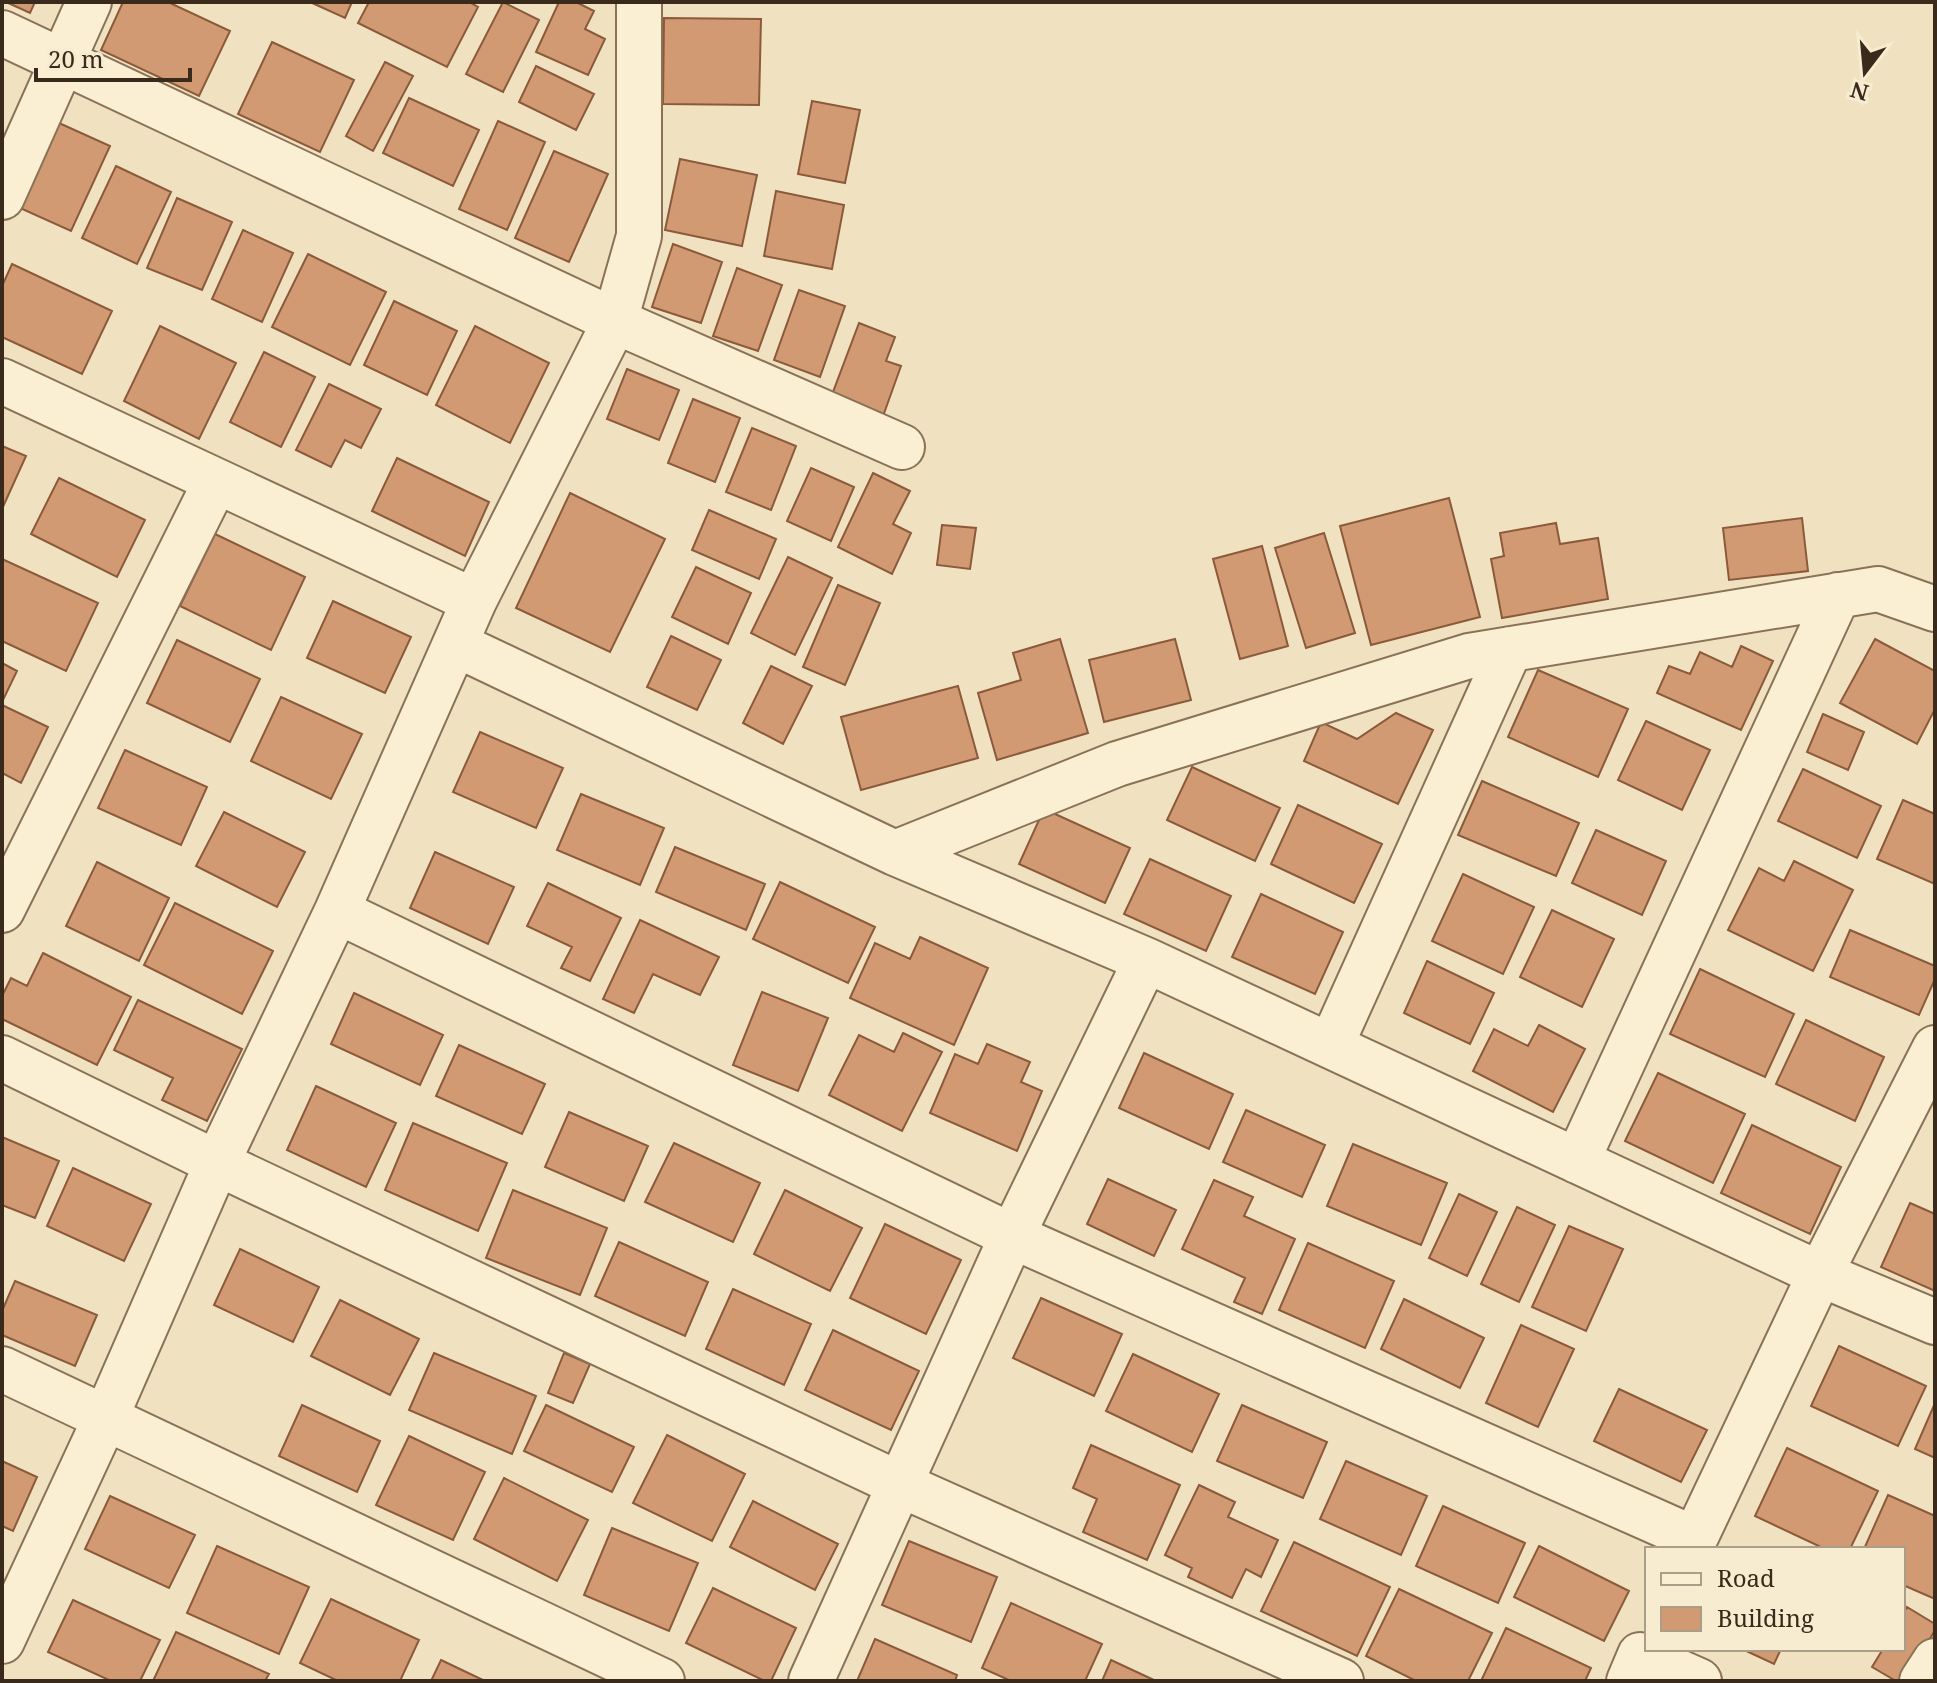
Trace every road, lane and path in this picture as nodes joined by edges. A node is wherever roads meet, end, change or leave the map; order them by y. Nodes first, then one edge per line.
1 (89, 2) edge
2 (639, 2) edge
3 (2, 33) edge
4 (61, 61) junction
5 (2, 197) edge
6 (615, 321) junction
7 (2, 381) edge
8 (902, 447) dead end
9 (216, 481) junction
10 (1838, 595) junction
11 (474, 601) junction
12 (1935, 609) edge
13 (455, 644) junction
14 (1510, 649) junction
15 (895, 853) junction
16 (2, 910) edge
17 (337, 911) junction
18 (1146, 960) junction
19 (1331, 1045) junction
20 (1935, 1048) edge
21 (2, 1058) edge
22 (1577, 1161) junction
23 (217, 1163) junction
24 (1012, 1236) junction
25 (1820, 1274) junction
26 (1935, 1322) edge
27 (2, 1369) edge
28 (106, 1417) junction
29 (899, 1484) junction
30 (1693, 1544) edge
31 (2, 1641) edge
32 (1639, 1659) edge
33 (1935, 1661) edge
34 (662, 1681) edge
35 (811, 1681) edge
36 (1341, 1681) edge
37 (1699, 1681) edge
38 (1922, 1681) edge

1 - 4 street
2 - 6 street
3 - 4 street
4 - 5 street
4 - 6 street
6 - 8 street
6 - 11 street
7 - 9 street
9 - 11 street
9 - 16 street
10 - 12 street
10 - 14 street
10 - 22 street
11 - 13 street
13 - 15 street
13 - 17 street
14 - 15 street
14 - 19 street
15 - 18 street
17 - 23 street
17 - 24 street
18 - 19 street
18 - 24 street
19 - 22 street
20 - 25 street
21 - 23 street
22 - 25 street
23 - 28 street
23 - 29 street
24 - 29 street
24 - 30 street
25 - 26 street
25 - 30 street
27 - 28 street
28 - 31 street
28 - 34 street
29 - 35 street
29 - 36 street
32 - 37 street
33 - 38 street

